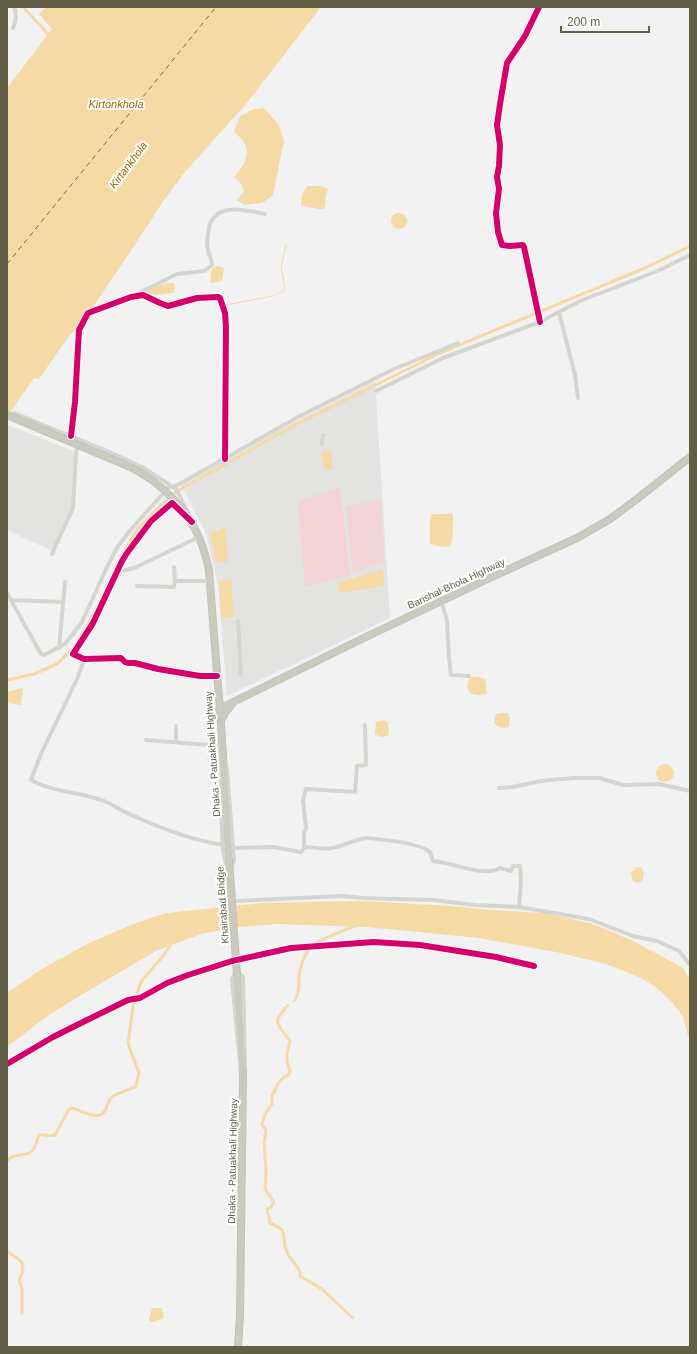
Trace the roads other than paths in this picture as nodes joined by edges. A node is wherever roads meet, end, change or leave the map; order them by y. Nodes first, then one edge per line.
1 (14, 7) edge
2 (539, 7) edge
3 (12, 28) dead end
4 (265, 214) dead end
5 (690, 255) edge
6 (131, 297) junction
7 (559, 312) junction
8 (540, 320) junction
9 (458, 343) dead end
10 (376, 391) dead end
11 (578, 398) dead end
12 (14, 413) dead end
13 (7, 415) edge
14 (323, 435) dead end
15 (71, 436) junction
16 (80, 439) junction
17 (322, 444) dead end
18 (690, 457) edge
19 (225, 458) junction
20 (175, 489) junction
21 (192, 522) junction
22 (199, 537) junction
23 (52, 554) dead end
24 (174, 567) dead end
25 (117, 572) junction
26 (175, 581) junction
27 (210, 581) junction
28 (65, 582) dead end
29 (137, 586) dead end
30 (7, 593) edge
31 (12, 600) junction
32 (441, 601) junction
33 (63, 602) junction
34 (238, 621) dead end
35 (59, 648) junction
36 (84, 659) junction
37 (241, 674) dead end
38 (217, 676) junction
39 (469, 676) dead end
40 (218, 692) junction
41 (235, 701) junction
42 (219, 709) junction
43 (221, 723) junction
44 (365, 725) dead end
45 (176, 726) dead end
46 (146, 740) dead end
47 (176, 742) junction
48 (222, 748) junction
49 (499, 788) dead end
50 (690, 791) edge
51 (224, 845) junction
52 (233, 848) junction
53 (304, 848) junction
54 (229, 858) joint
55 (235, 901) dead end
56 (519, 906) junction
57 (690, 965) edge
58 (534, 966) dead end
59 (237, 976) joint
60 (7, 1064) edge
61 (243, 1074) junction
62 (238, 1347) edge

1 - 3 street
2 - 8 street
4 - 6 street
5 - 7 street
6 - 15 street
6 - 19 street
7 - 8 street
7 - 11 street
8 - 10 street
9 - 19 street
12 - 15 street
13 - 21 highway, Dhaka - Patuakhali Highway, bridge
14 - 17 street
15 - 16 street
16 - 20 street
16 - 23 street
18 - 32 highway, Barishal-Bhola Highway
19 - 20 street
20 - 21 street
20 - 35 street
21 - 22 highway, Dhaka - Patuakhali Highway
21 - 25 street
22 - 25 street
22 - 27 highway, Dhaka - Patuakhali Highway
24 - 26 street
25 - 36 street
26 - 27 street
26 - 29 street
27 - 38 highway, Dhaka - Patuakhali Highway
28 - 33 street
30 - 31 street
31 - 33 street
31 - 35 street
32 - 39 street
32 - 41 highway, Barishal-Bhola Highway
33 - 35 street
34 - 37 street
36 - 38 street
36 - 51 street
38 - 40 highway, Dhaka - Patuakhali Highway
40 - 41 highway
40 - 42 highway, Dhaka - Patuakhali Highway
41 - 42 highway, Barishal-Bhola Highway
41 - 43 highway
42 - 43 highway, Dhaka - Patuakhali Highway
43 - 48 highway, Dhaka - Patuakhali Highway
44 - 53 street
45 - 47 street
46 - 47 street
47 - 48 street
48 - 51 street
48 - 52 street
48 - 54 highway, Dhaka - Patuakhali Highway
49 - 50 street
51 - 52 street
52 - 53 street
53 - 56 street
54 - 59 highway, Khairabad Bridge, bridge
55 - 56 street
56 - 57 street
58 - 60 street
59 - 61 highway, Dhaka - Patuakhali Highway
61 - 61 street
61 - 62 highway, Dhaka - Patuakhali Highway

